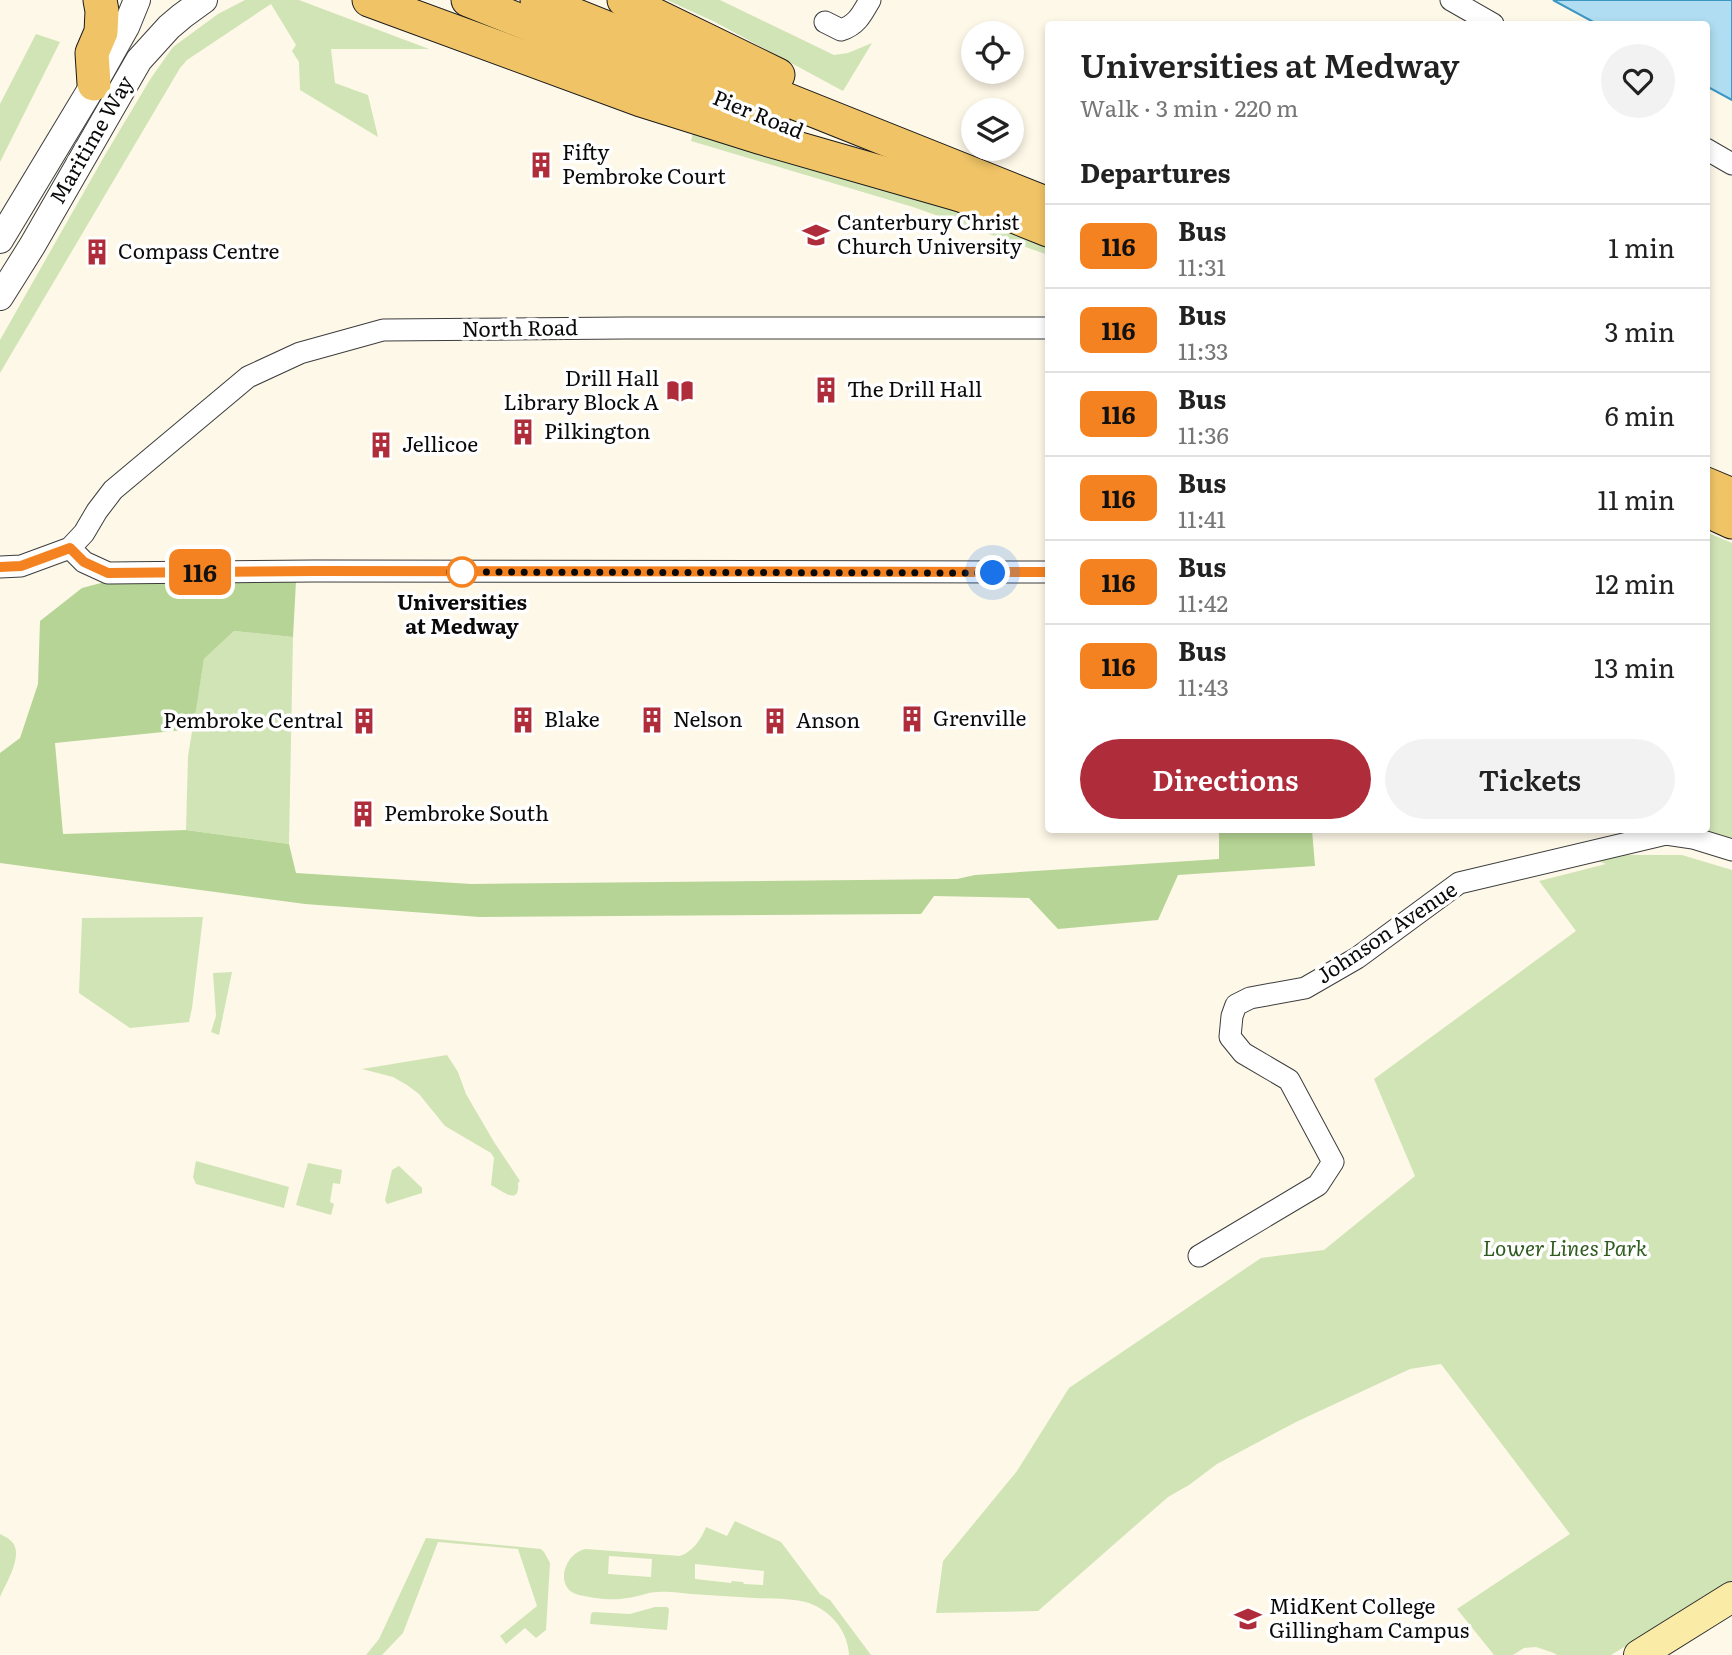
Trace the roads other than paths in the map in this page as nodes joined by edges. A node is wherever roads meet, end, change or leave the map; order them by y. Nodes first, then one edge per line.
1 (100, 0) edge
2 (137, 0) edge
3 (204, 0) edge
4 (369, 0) edge
5 (468, 0) edge
6 (537, 0) edge
7 (624, 0) edge
8 (870, 0) edge
9 (1451, 0) edge
10 (1488, 21) edge
11 (825, 22) dead end
12 (94, 84) junction
13 (858, 128) junction
14 (1710, 151) edge
15 (1732, 164) edge
16 (967, 197) junction
17 (1045, 203) edge
18 (1045, 229) edge
19 (0, 240) edge
20 (0, 297) edge
21 (1045, 328) edge
22 (1710, 486) edge
23 (1732, 495) edge
24 (1710, 512) edge
25 (1732, 522) edge
26 (70, 548) junction
27 (0, 567) edge
28 (1045, 572) edge
29 (1662, 833) edge
30 (1670, 833) edge
31 (1732, 850) edge
32 (1199, 1256) dead end
33 (1732, 1597) edge
34 (1639, 1655) edge

1 - 12 main road
2 - 12 street, Maritime Way
3 - 20 street, Maritime Way
4 - 16 main road
5 - 16 main road, Pier Road
6 - 13 main road, Pier Road
7 - 13 main road
8 - 11 street
9 - 10 street
12 - 19 street, Maritime Way
13 - 17 main road, Pier Road
14 - 15 street
16 - 18 main road, Pier Road
21 - 26 street, North Road
22 - 23 main road
24 - 25 main road
26 - 27 street
26 - 28 street
29 - 32 street, Johnson Avenue
30 - 31 street, Johnson Avenue
33 - 34 main road

